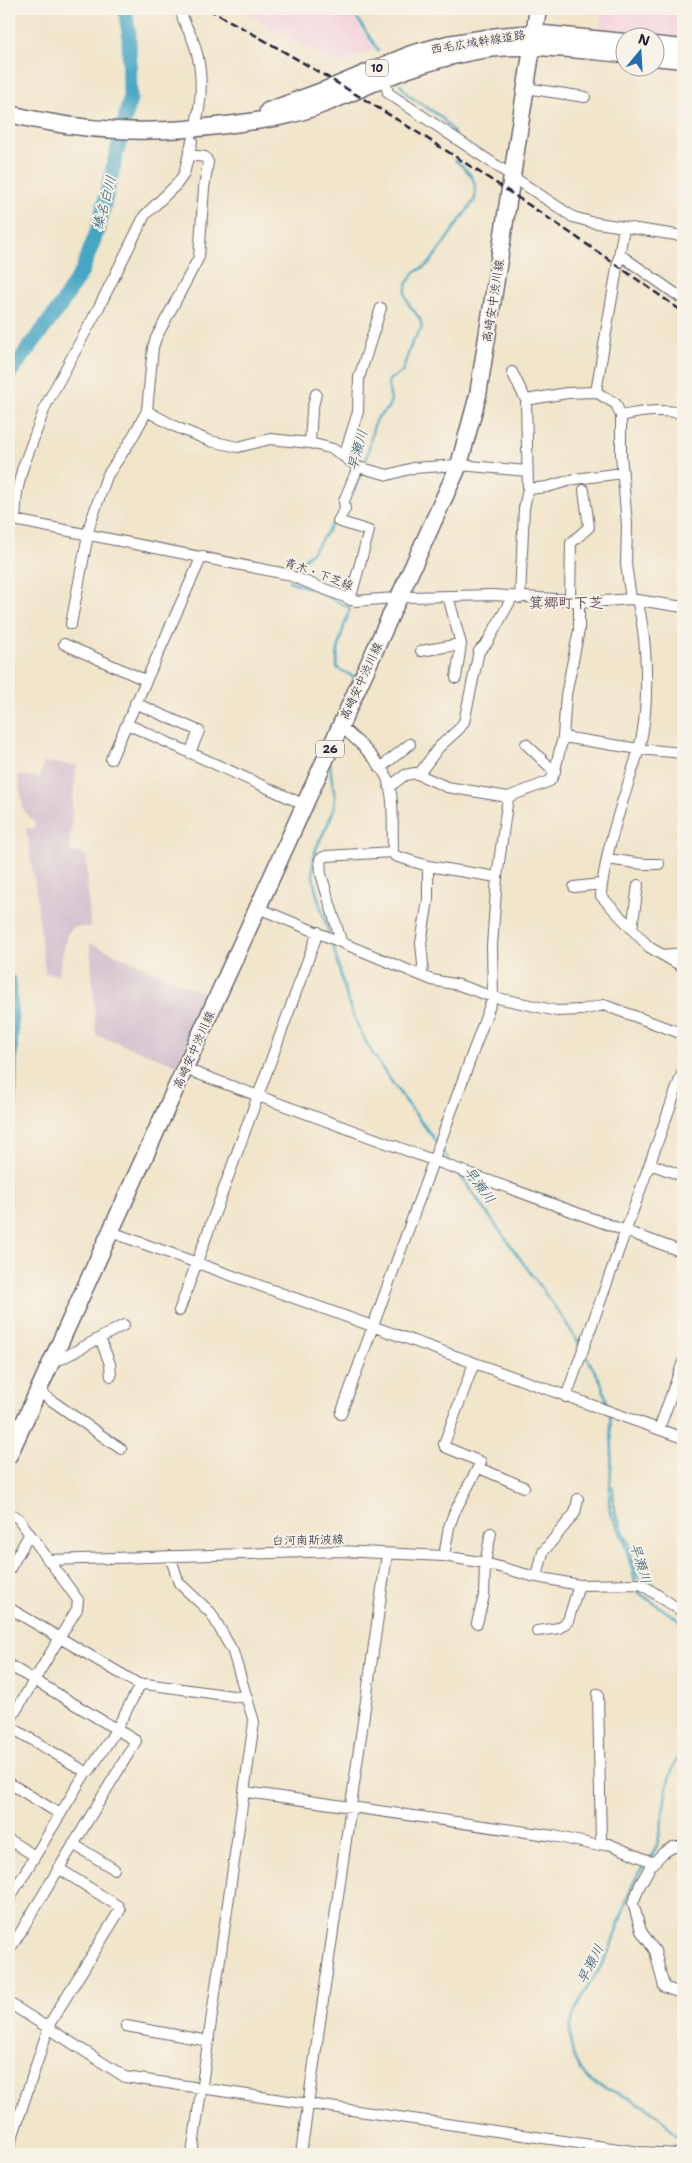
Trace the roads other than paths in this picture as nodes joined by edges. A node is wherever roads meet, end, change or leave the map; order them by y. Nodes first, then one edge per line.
1 (181, 9) edge
2 (538, 9) edge
3 (533, 40) junction
4 (614, 42) edge
5 (664, 46) edge
6 (683, 48) edge
7 (614, 52) edge
8 (664, 58) edge
9 (683, 60) edge
10 (385, 79) junction
11 (525, 88) junction
12 (585, 97) dead end
13 (9, 114) edge
14 (197, 119) dead end
15 (225, 125) junction
16 (192, 141) dead end
17 (189, 155) junction
18 (513, 176) junction
19 (624, 227) junction
20 (683, 236) edge
21 (619, 254) junction
22 (683, 299) edge
23 (381, 308) dead end
24 (512, 372) dead end
25 (596, 392) junction
26 (316, 394) dead end
27 (526, 400) junction
28 (147, 411) junction
29 (683, 413) edge
30 (621, 416) junction
31 (310, 443) junction
32 (344, 456) junction
33 (459, 465) junction
34 (362, 468) junction
35 (527, 471) junction
36 (623, 473) junction
37 (528, 489) junction
38 (584, 490) dead end
39 (12, 519) edge
40 (88, 534) junction
41 (202, 556) junction
42 (448, 596) junction
43 (517, 597) junction
44 (399, 598) junction
45 (634, 599) junction
46 (350, 600) junction
47 (575, 602) junction
48 (683, 607) edge
49 (71, 624) dead end
50 (64, 644) dead end
51 (462, 644) junction
52 (421, 651) dead end
53 (456, 678) dead end
54 (145, 680) junction
55 (136, 703) junction
56 (127, 724) junction
57 (340, 726) junction
58 (563, 737) junction
59 (410, 744) dead end
60 (526, 744) dead end
61 (639, 749) junction
62 (190, 753) junction
63 (683, 753) edge
64 (112, 759) dead end
65 (380, 768) junction
66 (555, 772) junction
67 (419, 774) junction
68 (389, 787) junction
69 (508, 797) junction
70 (305, 805) junction
71 (393, 852) junction
72 (607, 859) junction
73 (659, 864) dead end
74 (428, 866) junction
75 (498, 877) junction
76 (601, 884) junction
77 (638, 885) dead end
78 (574, 887) dead end
79 (258, 908) junction
80 (632, 929) junction
81 (320, 933) junction
82 (339, 940) junction
83 (683, 953) edge
84 (662, 955) junction
85 (683, 967) edge
86 (422, 975) junction
87 (493, 997) junction
88 (683, 1034) edge
89 (185, 1070) junction
90 (683, 1071) edge
91 (257, 1096) junction
92 (434, 1158) junction
93 (650, 1164) junction
94 (683, 1176) edge
95 (111, 1232) junction
96 (626, 1232) junction
97 (683, 1252) edge
98 (197, 1263) junction
99 (179, 1311) dead end
100 (124, 1325) dead end
101 (372, 1326) junction
102 (100, 1338) junction
103 (54, 1357) junction
104 (683, 1362) edge
105 (474, 1363) junction
106 (111, 1376) dead end
107 (38, 1391) junction
108 (566, 1396) junction
109 (340, 1414) dead end
110 (659, 1429) junction
111 (683, 1438) edge
112 (121, 1449) dead end
113 (9, 1455) edge
114 (479, 1468) junction
115 (524, 1487) dead end
116 (578, 1499) dead end
117 (9, 1513) edge
118 (491, 1533) dead end
119 (29, 1535) junction
120 (387, 1554) junction
121 (170, 1556) junction
122 (444, 1556) junction
123 (48, 1560) junction
124 (485, 1563) junction
125 (9, 1570) edge
126 (537, 1577) junction
127 (579, 1585) junction
128 (9, 1608) edge
129 (683, 1612) edge
130 (477, 1623) dead end
131 (537, 1631) dead end
132 (60, 1638) junction
133 (9, 1665) edge
134 (34, 1680) junction
135 (140, 1684) junction
136 (598, 1694) dead end
137 (247, 1698) junction
138 (9, 1722) edge
139 (9, 1726) edge
140 (116, 1730) junction
141 (86, 1772) junction
142 (9, 1783) edge
143 (246, 1792) junction
144 (350, 1807) junction
145 (60, 1814) junction
146 (9, 1840) edge
147 (73, 1844) junction
148 (601, 1844) junction
149 (683, 1847) edge
150 (35, 1856) junction
151 (650, 1861) junction
152 (58, 1868) junction
153 (114, 1869) dead end
154 (9, 1898) edge
155 (9, 1950) edge
156 (683, 1994) edge
157 (9, 2003) edge
158 (126, 2026) dead end
159 (48, 2028) junction
160 (209, 2041) junction
161 (202, 2088) junction
162 (308, 2104) junction
163 (12, 2128) edge
164 (9, 2147) edge
165 (638, 2153) edge
166 (192, 2154) edge
167 (300, 2154) edge
168 (678, 2154) edge

1 - 14 street
2 - 3 main road, 高崎安中渋川線 / 26
3 - 4 main road, 西毛広域幹線道路 / 10
3 - 7 main road, 西毛広域幹線道路 / 10
3 - 10 main road, 西毛広域幹線道路 / 10
3 - 11 main road, 高崎安中渋川線 / 26
3 - 15 main road, 西毛広域幹線道路 / 10
5 - 6 main road
8 - 9 main road
10 - 15 main road, 西毛広域幹線道路 / 10
10 - 18 street
11 - 12 street
11 - 18 main road, 高崎安中渋川線 / 26
13 - 15 main road, 西毛広域幹線道路 / 10
16 - 17 street
17 - 28 street
17 - 39 street
18 - 19 street
18 - 33 main road, 高崎安中渋川線 / 26
19 - 20 street
19 - 21 street
21 - 22 street
21 - 25 street
23 - 32 street
24 - 27 street
25 - 27 street
25 - 30 street
26 - 31 street
27 - 35 street
28 - 31 street
28 - 40 street
29 - 30 street
30 - 36 street
31 - 32 street
32 - 34 street
33 - 34 street
33 - 35 street
33 - 44 main road, 高崎安中渋川線 / 26
34 - 46 street
35 - 37 street
36 - 37 street
36 - 45 street
37 - 43 street
38 - 47 street
39 - 40 street, 青木・下芝線
40 - 41 street, 青木・下芝線
40 - 49 street
41 - 46 street, 青木・下芝線
41 - 54 street
42 - 43 street, 青木・下芝線
42 - 44 street, 青木・下芝線
42 - 51 street
43 - 47 street, 青木・下芝線
43 - 67 street
44 - 46 street, 青木・下芝線
44 - 57 main road, 高崎安中渋川線 / 26
45 - 47 street, 青木・下芝線
45 - 48 street, 青木・下芝線
45 - 61 street
47 - 58 street
50 - 54 street
51 - 52 street
51 - 53 street
54 - 55 street
55 - 56 street
55 - 62 street
56 - 62 street
56 - 64 street
57 - 65 street
57 - 70 main road, 高崎安中渋川線 / 26
58 - 61 street
58 - 66 street
59 - 65 street
60 - 66 street
61 - 63 street
61 - 72 street
62 - 70 street
65 - 68 street
66 - 69 street
67 - 68 street
67 - 69 street
68 - 71 street
69 - 75 street
70 - 79 main road, 高崎安中渋川線 / 26
71 - 74 street
71 - 82 street
72 - 73 street
72 - 76 street
74 - 75 street
74 - 86 street
75 - 87 street
76 - 78 street
76 - 80 street
77 - 80 street
79 - 81 street
79 - 89 main road, 高崎安中渋川線 / 26
80 - 84 street
81 - 82 street
81 - 91 street
82 - 86 street
83 - 84 street
84 - 85 street
86 - 87 street
87 - 88 street
87 - 92 street
89 - 91 street
89 - 95 main road, 高崎安中渋川線 / 26
90 - 93 street
91 - 92 street
91 - 98 street
92 - 96 street
92 - 101 street
93 - 94 street
93 - 96 street
95 - 98 street
95 - 103 main road, 高崎安中渋川線 / 26
96 - 97 street
96 - 108 street
98 - 99 street
98 - 101 street
100 - 102 street
101 - 105 street
101 - 109 street
102 - 103 street
102 - 106 street
103 - 107 main road, 高崎安中渋川線 / 26
104 - 110 street
105 - 108 street
105 - 114 street
107 - 112 street
107 - 113 main road, 高崎安中渋川線 / 26
108 - 110 street
110 - 111 street
114 - 115 street
114 - 122 street
116 - 126 street
117 - 119 street
118 - 124 street
119 - 123 street
119 - 125 street
120 - 121 street, 白河南斯波線
120 - 122 street, 白河南斯波線
120 - 144 street
121 - 123 street, 白河南斯波線
121 - 137 street
122 - 124 street, 白河南斯波線
123 - 132 street
124 - 126 street, 白河南斯波線
124 - 130 street
126 - 127 street, 白河南斯波線
127 - 129 street, 白河南斯波線
127 - 131 street
128 - 132 street
132 - 134 street
132 - 135 street
133 - 134 street
134 - 138 street
134 - 140 street
135 - 137 street
135 - 140 street
136 - 148 street
137 - 143 street
139 - 141 street
140 - 141 street
140 - 147 street
141 - 145 street
142 - 145 street
143 - 144 street
143 - 160 street
144 - 148 street
144 - 162 street
145 - 150 street
146 - 150 street
147 - 152 street
147 - 153 street
148 - 151 street
149 - 151 street
150 - 154 street
151 - 156 street
152 - 155 street
152 - 159 street
157 - 159 street
158 - 160 street
159 - 161 street
159 - 163 street
160 - 161 street
161 - 162 street
161 - 166 street
162 - 165 street
162 - 167 street
163 - 164 street
165 - 168 street

